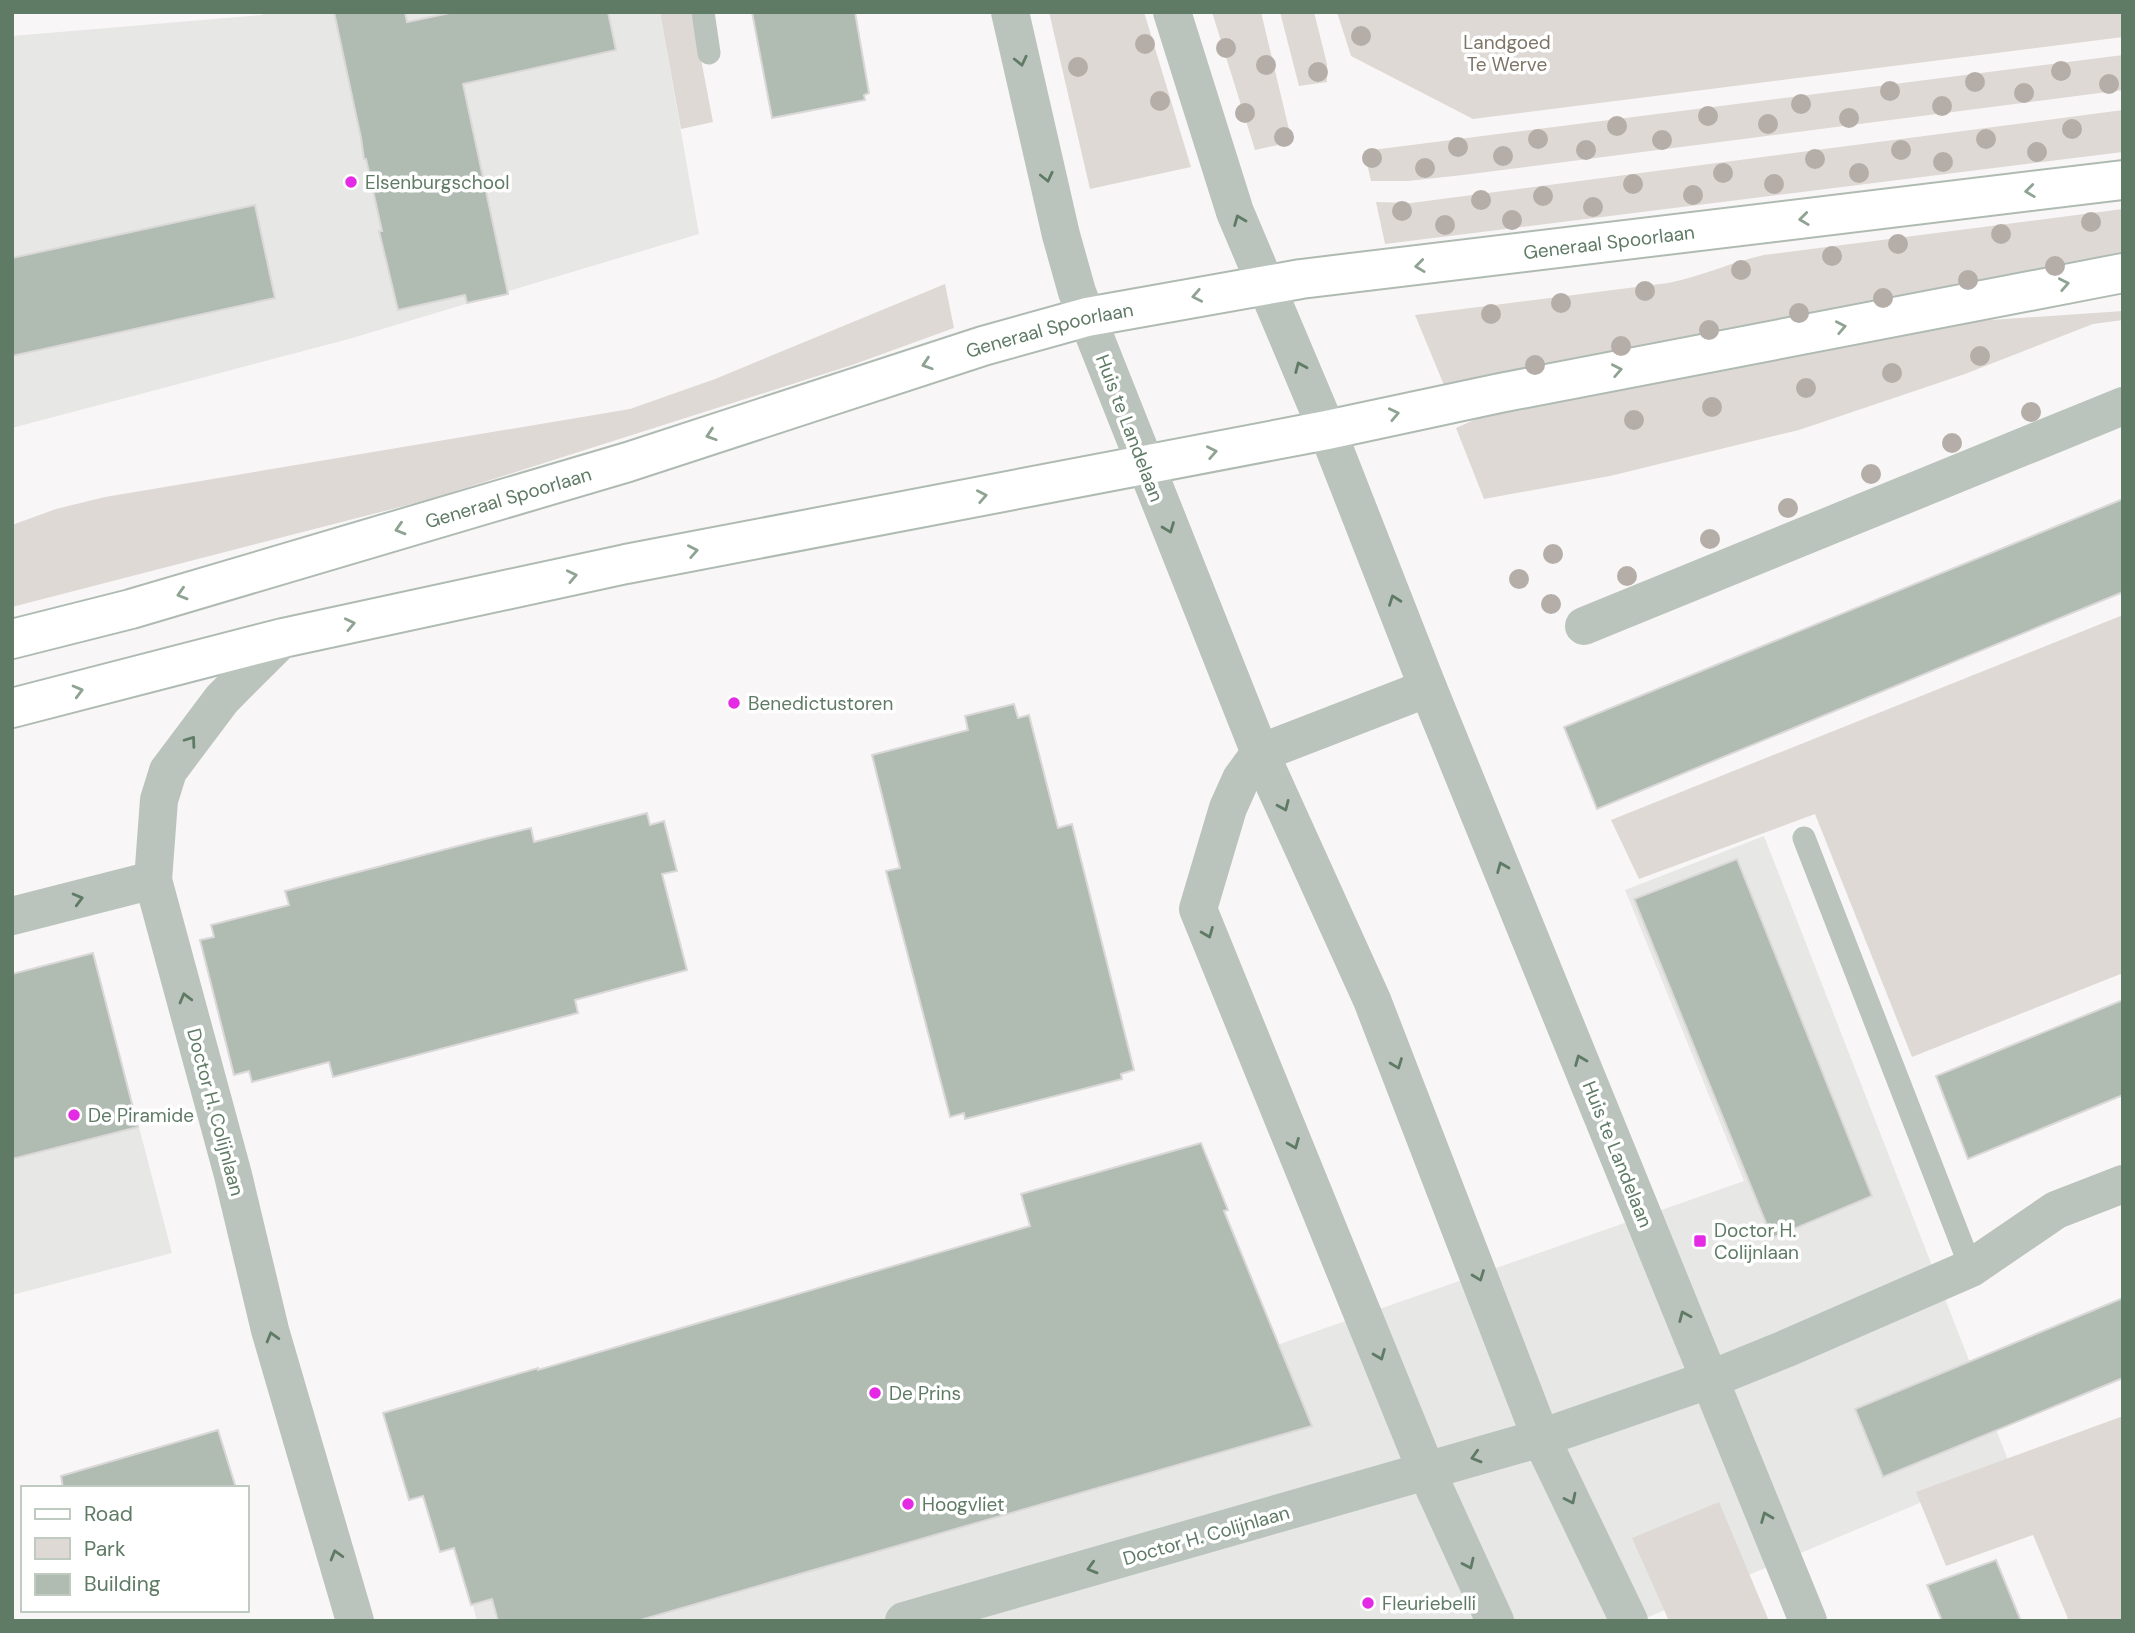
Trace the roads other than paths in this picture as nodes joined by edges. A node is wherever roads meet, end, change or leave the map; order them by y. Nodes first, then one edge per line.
1 (703, 12) edge
2 (1010, 12) edge
3 (1172, 12) edge
4 (709, 53) dead end
5 (2123, 180) edge
6 (2123, 273) edge
7 (1264, 284) junction
8 (1087, 317) junction
9 (2123, 406) edge
10 (1327, 429) junction
11 (1145, 464) junction
12 (1584, 626) dead end
13 (283, 638) junction
14 (12, 639) edge
15 (1428, 688) junction
16 (12, 708) edge
17 (1260, 753) junction
18 (1804, 838) dead end
19 (153, 880) junction
20 (12, 916) edge
21 (2123, 1184) edge
22 (1971, 1268) junction
23 (1711, 1379) junction
24 (1541, 1438) junction
25 (1426, 1470) junction
26 (355, 1621) edge
27 (904, 1621) edge
28 (1495, 1621) edge
29 (1629, 1621) edge
30 (1808, 1621) edge

1 - 4 lane
2 -> 8 street, Huis te Landelaan
7 -> 3 street, Huis te Landelaan
5 -> 7 main road, Generaal Spoorlaan
10 -> 6 main road
7 -> 8 main road, Generaal Spoorlaan
10 -> 7 street, Huis te Landelaan
8 - 11 street, Huis te Landelaan
8 -> 14 main road, Generaal Spoorlaan
9 - 12 street
11 -> 10 main road
15 -> 10 street, Huis te Landelaan
13 -> 11 main road
11 -> 17 street, Huis te Landelaan
16 -> 13 main road
19 -> 13 street, Doctor H. Colijnlaan
15 - 17 street
23 -> 15 street, Huis te Landelaan
17 -> 24 street, Huis te Landelaan
17 -> 25 street
18 - 22 lane
20 -> 19 street
26 -> 19 street, Doctor H. Colijnlaan
21 - 22 street, Doctor H. Colijnlaan
22 - 23 street, Doctor H. Colijnlaan
23 - 24 street, Doctor H. Colijnlaan
30 -> 23 street, Huis te Landelaan
24 -> 25 street, Doctor H. Colijnlaan
24 -> 29 street, Huis te Landelaan
25 -> 27 street, Doctor H. Colijnlaan
25 -> 28 street

